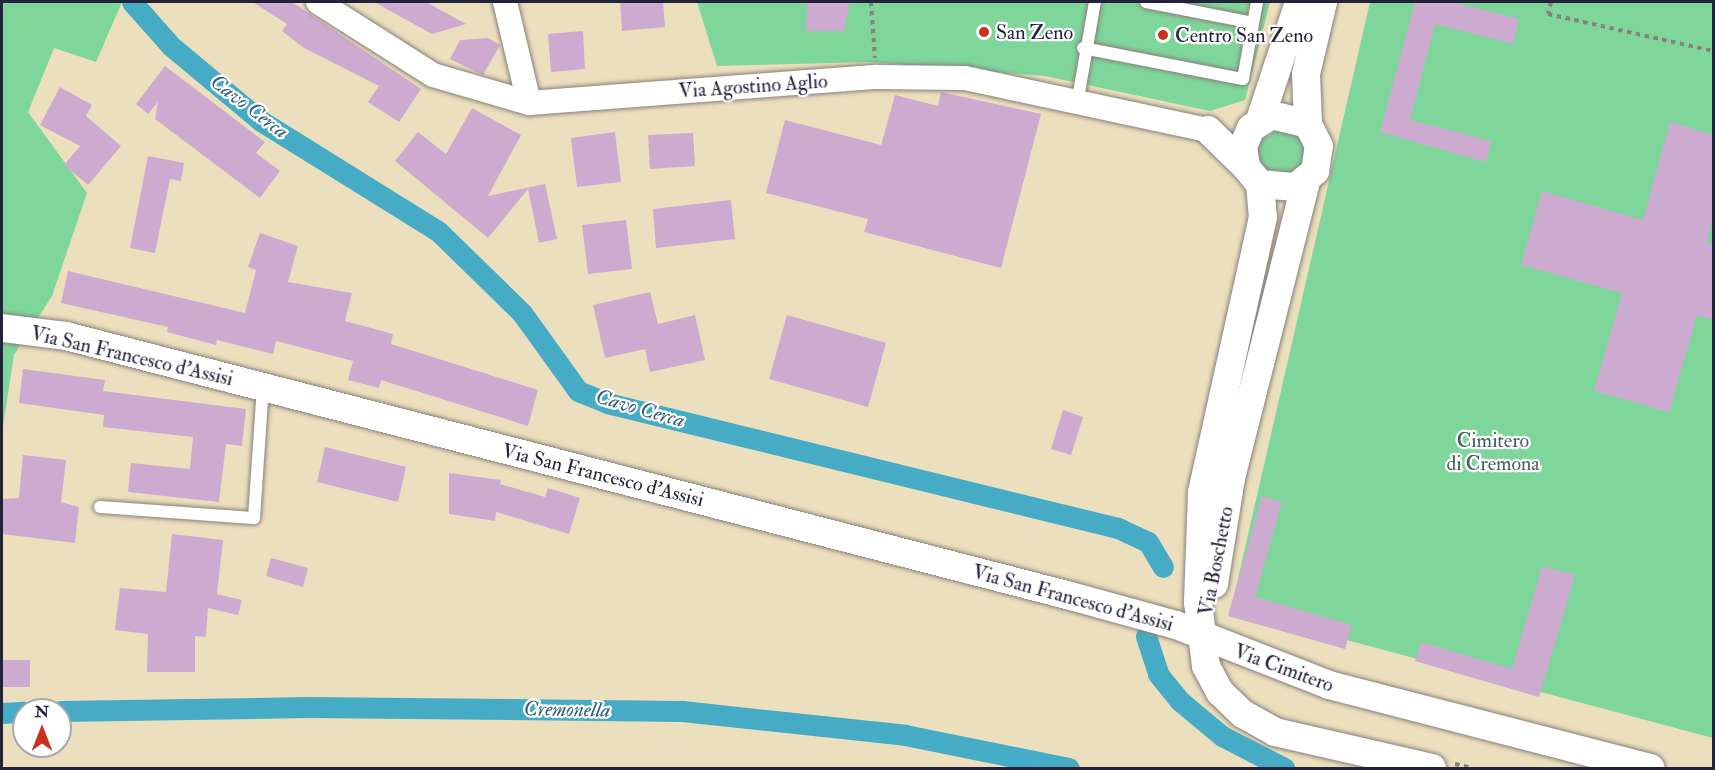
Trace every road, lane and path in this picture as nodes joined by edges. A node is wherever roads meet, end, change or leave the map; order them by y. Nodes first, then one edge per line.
1 (318, 2) edge
2 (505, 2) edge
3 (871, 2) edge
4 (1095, 2) edge
5 (1146, 2) edge
6 (1257, 2) edge
7 (1299, 2) edge
8 (1323, 2) edge
9 (1551, 2) edge
10 (1253, 22) junction
11 (1083, 48) junction
12 (1713, 51) edge
13 (877, 77) junction
14 (1078, 98) junction
15 (529, 103) junction
16 (1256, 124) junction
17 (1308, 124) junction
18 (1208, 130) junction
19 (1253, 176) junction
20 (1306, 181) junction
21 (2, 328) edge
22 (263, 387) junction
23 (100, 507) dead end
24 (1201, 636) junction
25 (1432, 768) edge
26 (1650, 768) edge

1 - 15 street, Via Agostino Aglio
2 - 15 street
3 - 13 path
4 - 11 lane
5 - 10 lane
6 - 10 lane
7 - 16 street, Via Boschetto
8 - 17 street, Via Boschetto
9 - 12 path
10 - 11 lane
11 - 14 lane
13 - 14 street, Via Agostino Aglio
13 - 15 street, Via Agostino Aglio
14 - 18 street, Via Agostino Aglio
16 - 17 street
16 - 18 street, Via Agostino Aglio
16 - 19 street, Via Boschetto
17 - 20 street, Via Boschetto
18 - 19 street, Via Agostino Aglio
19 - 20 street
19 - 24 street, Via Boschetto
20 - 24 street, Via Boschetto
21 - 22 street, Via San Francesco d'Assisi
22 - 23 lane
22 - 24 street, Via San Francesco d'Assisi
24 - 25 street, Via Cimitero
24 - 26 street, Via Cimitero

